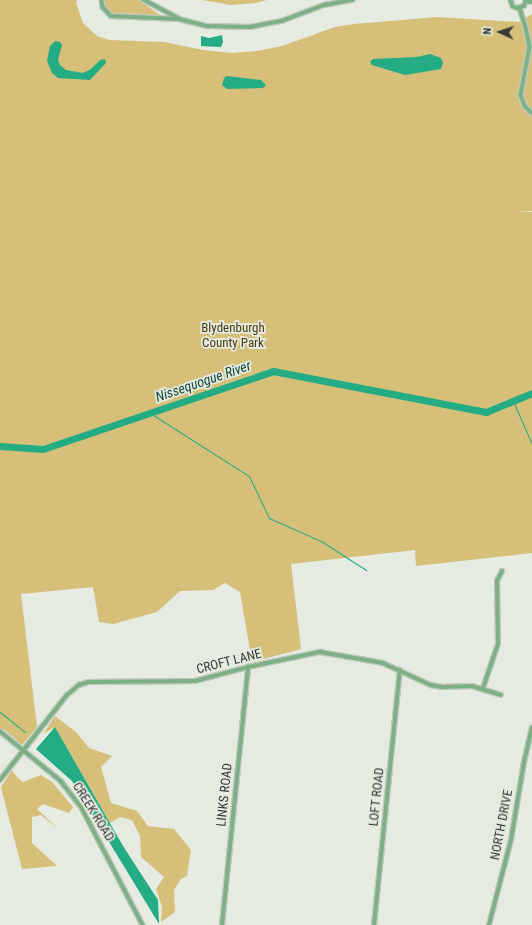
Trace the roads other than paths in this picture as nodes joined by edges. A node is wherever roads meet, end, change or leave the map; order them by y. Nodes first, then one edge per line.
1 (102, 0) edge
2 (144, 0) edge
3 (353, 0) edge
4 (511, 0) edge
5 (526, 0) edge
6 (532, 2) edge
7 (520, 8) junction
8 (178, 19) junction
9 (532, 113) edge
10 (502, 570) dead end
11 (248, 667) junction
12 (400, 670) junction
13 (483, 688) junction
14 (501, 695) dead end
15 (532, 728) edge
16 (0, 730) edge
17 (22, 750) junction
18 (0, 780) edge
19 (143, 925) edge
20 (222, 925) edge
21 (374, 925) edge
22 (489, 925) edge

1 - 8 street
2 - 8 street
3 - 8 street
4 - 7 street
5 - 6 street
5 - 7 street
7 - 9 street
10 - 13 street
11 - 12 street, CROFT LANE
11 - 17 street, CROFT LANE
11 - 20 street, LINKS ROAD
12 - 13 street, CROFT LANE
12 - 21 street, LOFT ROAD
13 - 14 street, CROFT LANE
15 - 22 street, NORTH DRIVE
16 - 17 street, CREEK ROAD
17 - 18 street, CROFT LANE
17 - 19 street, CREEK ROAD

